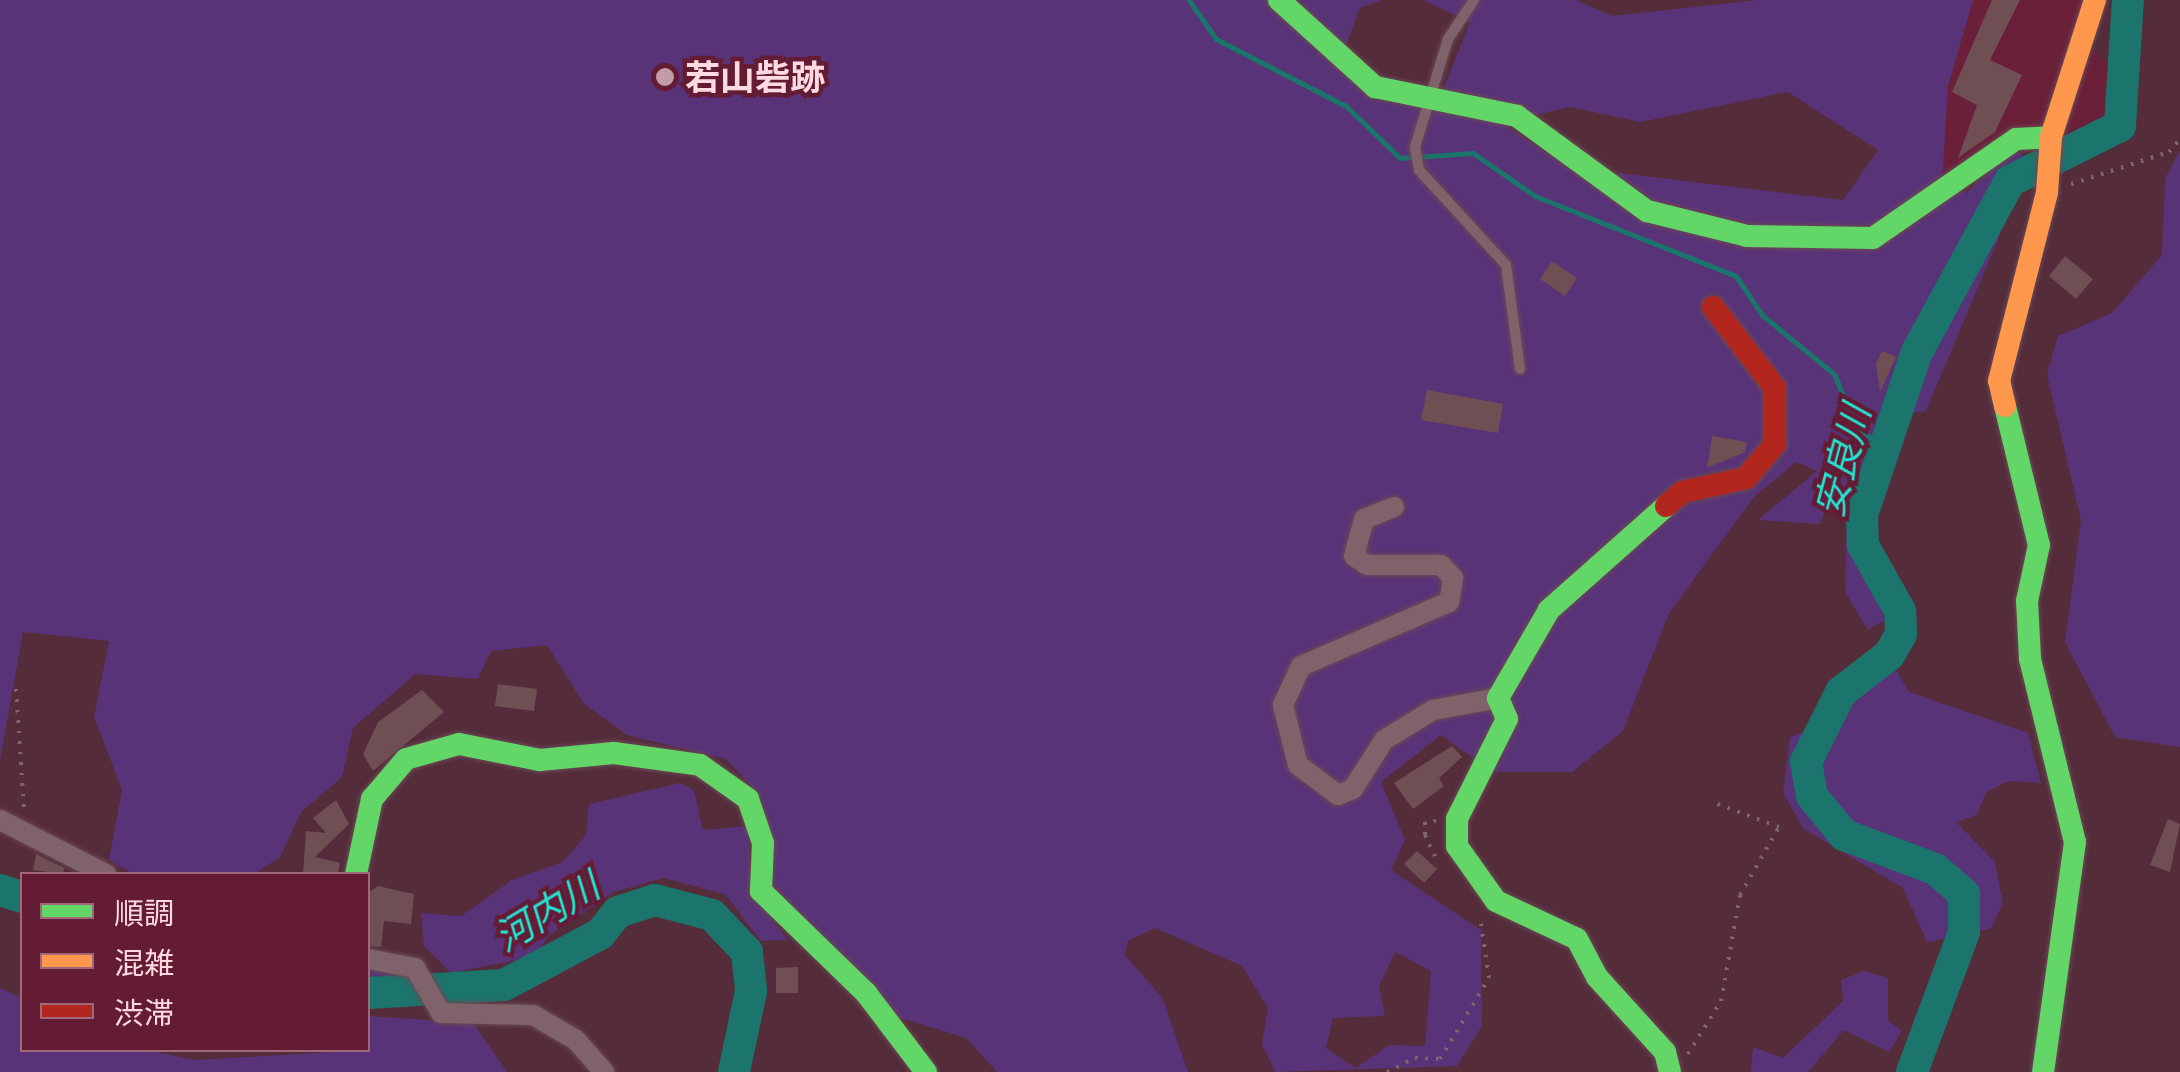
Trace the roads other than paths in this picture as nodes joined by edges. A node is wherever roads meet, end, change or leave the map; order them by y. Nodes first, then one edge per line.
1 (1279, 0) edge
2 (1474, 0) edge
3 (2095, 0) edge
4 (1426, 103) junction
5 (2050, 142) junction
6 (1712, 307) dead end
7 (1520, 369) dead end
8 (1394, 507) dead end
9 (1498, 698) junction
10 (0, 820) edge
11 (102, 872) edge
12 (356, 872) edge
13 (370, 959) edge
14 (1676, 1067) edge
15 (604, 1072) edge
16 (926, 1072) edge
17 (2043, 1072) edge

1 - 4 street
2 - 4 lane
3 - 5 street
4 - 5 street
4 - 7 lane
5 - 17 street
6 - 9 street
8 - 9 street
9 - 14 street
10 - 11 street
12 - 16 street
13 - 15 street

